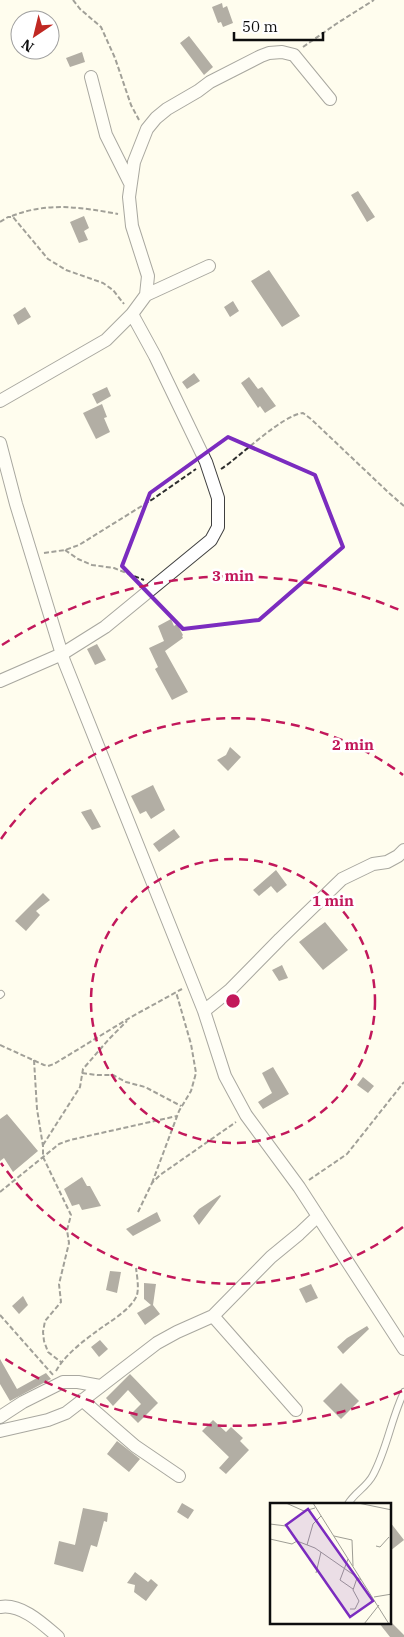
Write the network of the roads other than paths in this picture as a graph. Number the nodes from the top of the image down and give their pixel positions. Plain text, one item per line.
1 (91, 77) dead end
2 (330, 99) dead end
3 (130, 183) junction
4 (209, 266) dead end
5 (146, 296) junction
6 (132, 314) junction
7 (0, 401) edge
8 (0, 442) edge
9 (62, 654) junction
10 (0, 682) edge
11 (404, 850) edge
12 (204, 1011) junction
13 (318, 1216) junction
14 (213, 1316) junction
15 (404, 1349) edge
16 (100, 1386) junction
17 (404, 1392) edge
18 (82, 1400) junction
19 (296, 1410) dead end
20 (0, 1417) edge
21 (0, 1431) edge
22 (179, 1476) dead end
23 (349, 1503) edge
24 (0, 1607) edge
25 (58, 1637) edge

1 - 3 street
2 - 3 street
3 - 5 street
4 - 5 street
5 - 6 street
6 - 7 street
6 - 9 street
8 - 9 street
9 - 10 street
9 - 12 street
11 - 12 street
12 - 13 street
13 - 14 street
13 - 15 street
14 - 16 street
14 - 19 street
16 - 18 street
16 - 20 street
17 - 23 lane
18 - 21 street
18 - 22 street
24 - 25 street

